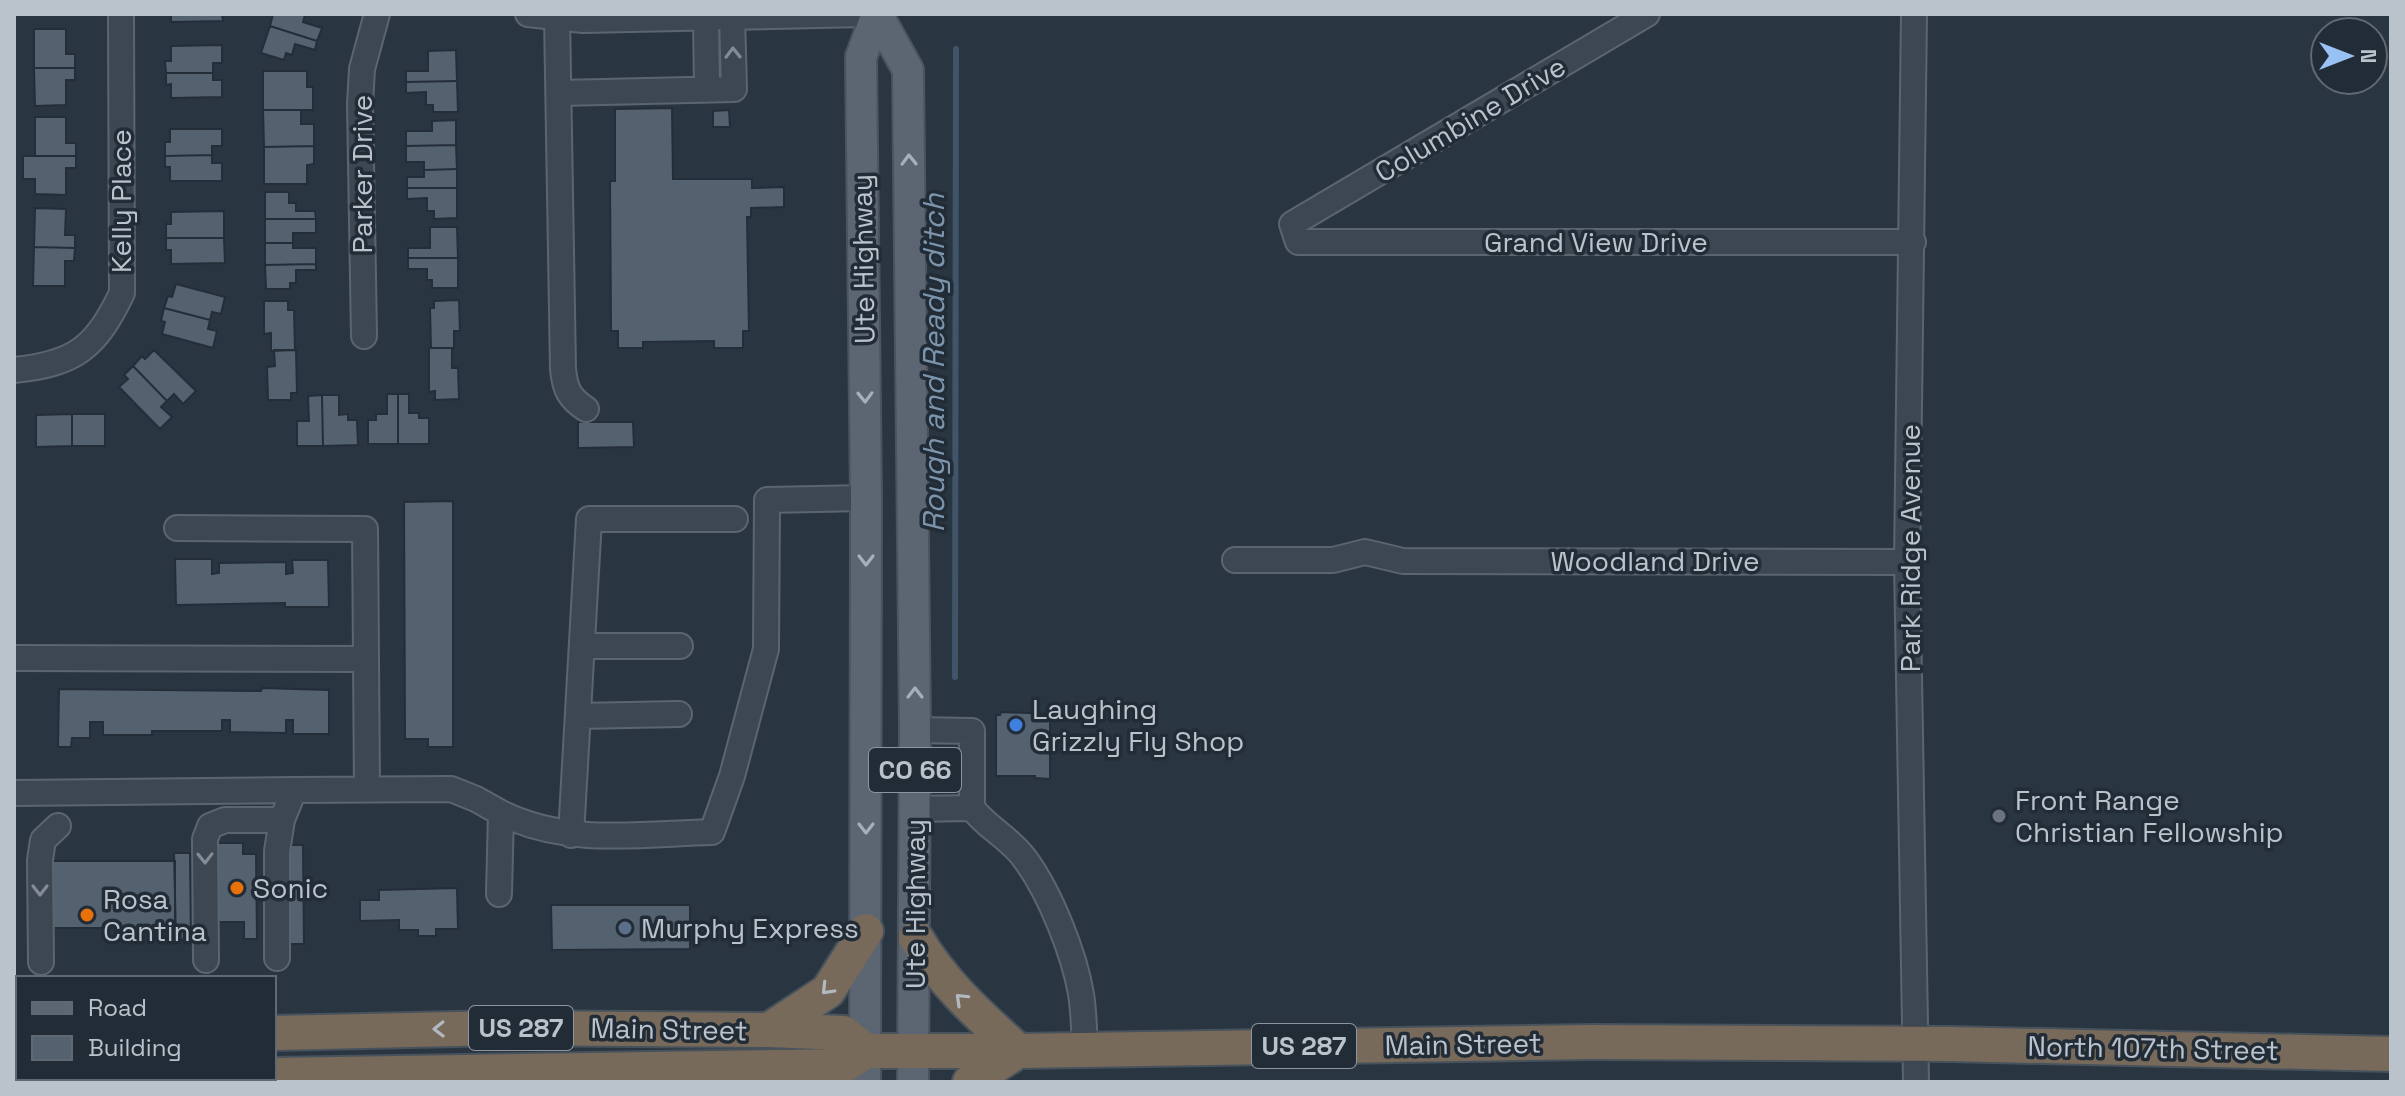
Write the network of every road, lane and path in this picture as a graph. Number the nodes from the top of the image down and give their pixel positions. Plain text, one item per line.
1 (121, 14) edge
2 (377, 14) edge
3 (528, 14) edge
4 (864, 14) edge
5 (877, 14) edge
6 (1647, 14) edge
7 (1914, 14) edge
8 (655, 16) edge
9 (557, 17) junction
10 (706, 17) junction
11 (732, 17) junction
12 (707, 88) junction
13 (559, 93) junction
14 (1292, 224) joint
15 (1913, 242) junction
16 (364, 336) dead end
17 (14, 370) edge
18 (586, 409) dead end
19 (866, 498) junction
20 (735, 519) dead end
21 (177, 528) dead end
22 (1235, 560) dead end
23 (1907, 562) junction
24 (582, 646) junction
25 (680, 646) dead end
26 (14, 658) edge
27 (366, 659) junction
28 (679, 714) dead end
29 (578, 716) junction
30 (915, 730) junction
31 (367, 789) junction
32 (294, 790) junction
33 (14, 793) edge
34 (972, 808) junction
35 (915, 809) junction
36 (501, 813) junction
37 (282, 820) junction
38 (58, 826) dead end
39 (571, 835) junction
40 (499, 894) dead end
41 (866, 931) junction
42 (916, 938) junction
43 (277, 958) dead end
44 (206, 960) dead end
45 (41, 962) dead end
46 (769, 1030) junction
47 (276, 1033) edge
48 (1916, 1043) junction
49 (1085, 1050) junction
50 (1018, 1051) junction
51 (2391, 1054) edge
52 (866, 1066) edge
53 (914, 1066) edge
54 (806, 1074) edge
55 (276, 1075) edge
56 (368, 1078) edge
57 (970, 1082) edge
58 (1916, 1082) edge

1 - 17 street, Kelly Place
2 - 16 street, Parker Drive
3 - 9 street
4 - 11 street
5 -> 19 main road, Ute Highway / CO 66
30 -> 5 main road, Ute Highway / CO 66
6 - 14 street, Columbine Drive
7 - 15 street, Park Ridge Avenue
8 - 9 street
8 - 10 street
9 - 13 street
10 - 11 street
10 - 12 street
12 -> 11 street
12 - 13 street
13 - 18 street
14 - 15 street, Grand View Drive
15 - 23 street, Park Ridge Avenue
19 - 39 street
19 -> 41 main road, Ute Highway / CO 66
20 - 24 street
21 - 27 street
22 - 23 street, Woodland Drive
23 - 48 street, Park Ridge Avenue
24 - 25 street
24 - 29 street
26 - 27 street
27 - 31 street
28 - 29 street
29 - 39 street
30 - 34 street
30 - 35 main road, Ute Highway / CO 66
31 - 32 street
31 - 36 street
32 - 33 street
32 - 37 street
34 - 35 street
34 - 49 street
35 - 42 main road, Ute Highway / CO 66
36 - 39 street
36 - 40 street
37 - 43 street
37 -> 44 street
38 -> 45 street
41 -> 46 highway
41 - 52 main road, Ute Highway / CO 66
50 -> 42 highway
42 - 53 main road, Ute Highway / CO 66
46 -> 47 highway, Main Street / US 287
46 - 52 highway, Main Street / US 287
48 - 49 highway, Main Street / US 287
48 - 51 highway, North 107th Street / US 287
48 - 58 street, Park Ridge Avenue
49 - 50 highway, Main Street / US 287
50 - 53 highway, Main Street / US 287
50 - 57 highway
52 - 53 highway, Main Street / US 287
52 - 54 highway, Main Street / US 287
54 - 56 highway, Main Street / US 287
55 - 56 highway, Main Street / US 287

